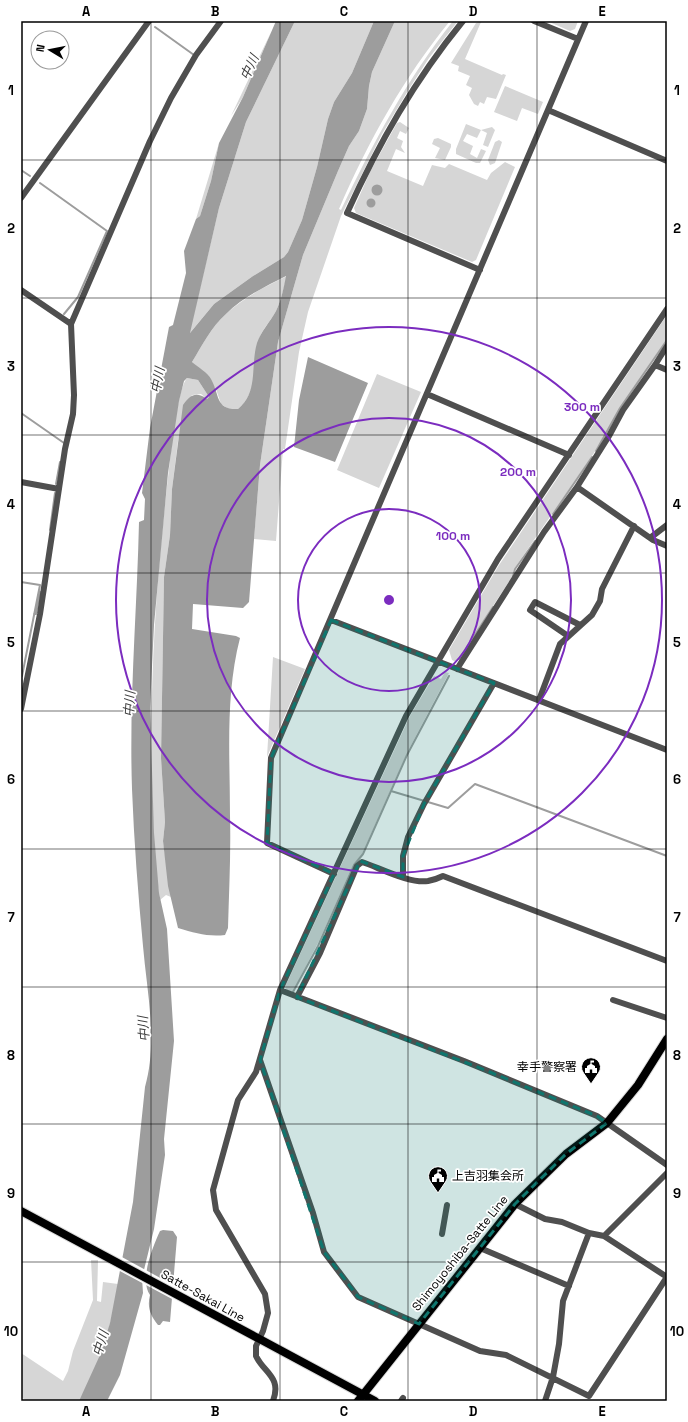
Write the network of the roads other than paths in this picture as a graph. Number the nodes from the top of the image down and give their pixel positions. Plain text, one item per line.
1 (149, 21) edge
2 (221, 21) edge
3 (463, 21) edge
4 (534, 21) edge
5 (586, 21) edge
6 (578, 39) junction
7 (548, 110) junction
8 (667, 161) edge
9 (21, 198) edge
10 (480, 270) junction
11 (21, 290) edge
12 (667, 309) edge
13 (71, 324) junction
14 (667, 346) edge
15 (655, 365) junction
16 (667, 370) edge
17 (427, 394) junction
18 (569, 455) junction
19 (21, 482) edge
20 (577, 487) junction
21 (59, 489) junction
22 (667, 525) edge
23 (634, 526) junction
24 (650, 538) junction
25 (667, 546) edge
26 (331, 620) junction
27 (580, 625) junction
28 (568, 636) junction
29 (437, 661) junction
30 (457, 669) junction
31 (494, 683) junction
32 (539, 700) junction
33 (21, 709) edge
34 (667, 750) edge
35 (334, 874) junction
36 (403, 877) junction
37 (667, 961) edge
38 (280, 990) junction
39 (297, 998) junction
40 (613, 1000) dead end
41 (667, 1018) edge
42 (667, 1039) edge
43 (260, 1060) junction
44 (606, 1123) junction
45 (667, 1165) edge
46 (667, 1173) edge
47 (515, 1204) junction
48 (447, 1205) dead end
49 (21, 1211) edge
50 (589, 1233) junction
51 (442, 1234) dead end
52 (604, 1236) junction
53 (480, 1248) junction
54 (667, 1277) edge
55 (569, 1286) junction
56 (418, 1324) junction
57 (259, 1339) junction
58 (553, 1377) junction
59 (361, 1398) edge
60 (273, 1401) edge
61 (375, 1401) edge
62 (544, 1401) edge

1 - 9 street
2 - 13 street
3 - 10 street
4 - 6 street
5 - 6 street
6 - 7 street
7 - 8 street
7 - 10 street
10 - 17 street
11 - 13 street
12 - 18 street
13 - 21 street
14 - 15 street
15 - 16 street
15 - 20 street
17 - 18 street
17 - 26 street
18 - 29 street
19 - 21 street
20 - 23 street
20 - 30 street
21 - 33 street
22 - 24 street
23 - 24 street
23 - 27 street
24 - 25 street
26 - 29 street
26 - 35 street
27 - 28 street
27 - 28 street
28 - 32 street
29 - 30 street
29 - 35 street
30 - 31 street
31 - 32 street
31 - 36 street
32 - 34 street
35 - 38 street
36 - 37 street
36 - 39 street
38 - 39 street
38 - 43 street
39 - 44 street
40 - 41 street
42 - 44 main road, Shimoyoshiba-Satte Line
43 - 56 street
43 - 57 street
44 - 45 street
44 - 47 main road, Shimoyoshiba-Satte Line
46 - 52 street
47 - 50 street
47 - 53 main road, Shimoyoshiba-Satte Line
48 - 51 street
49 - 57 main road, Satte-Sakai Line
50 - 52 street
50 - 55 street
52 - 54 street
53 - 55 street
53 - 56 main road, Shimoyoshiba-Satte Line
54 - 58 street
55 - 58 street
56 - 58 street
56 - 59 main road, Shimoyoshiba-Satte Line
57 - 59 main road, Satte-Sakai Line
57 - 60 street
58 - 62 street
59 - 61 main road, Satte-Sakai Line

